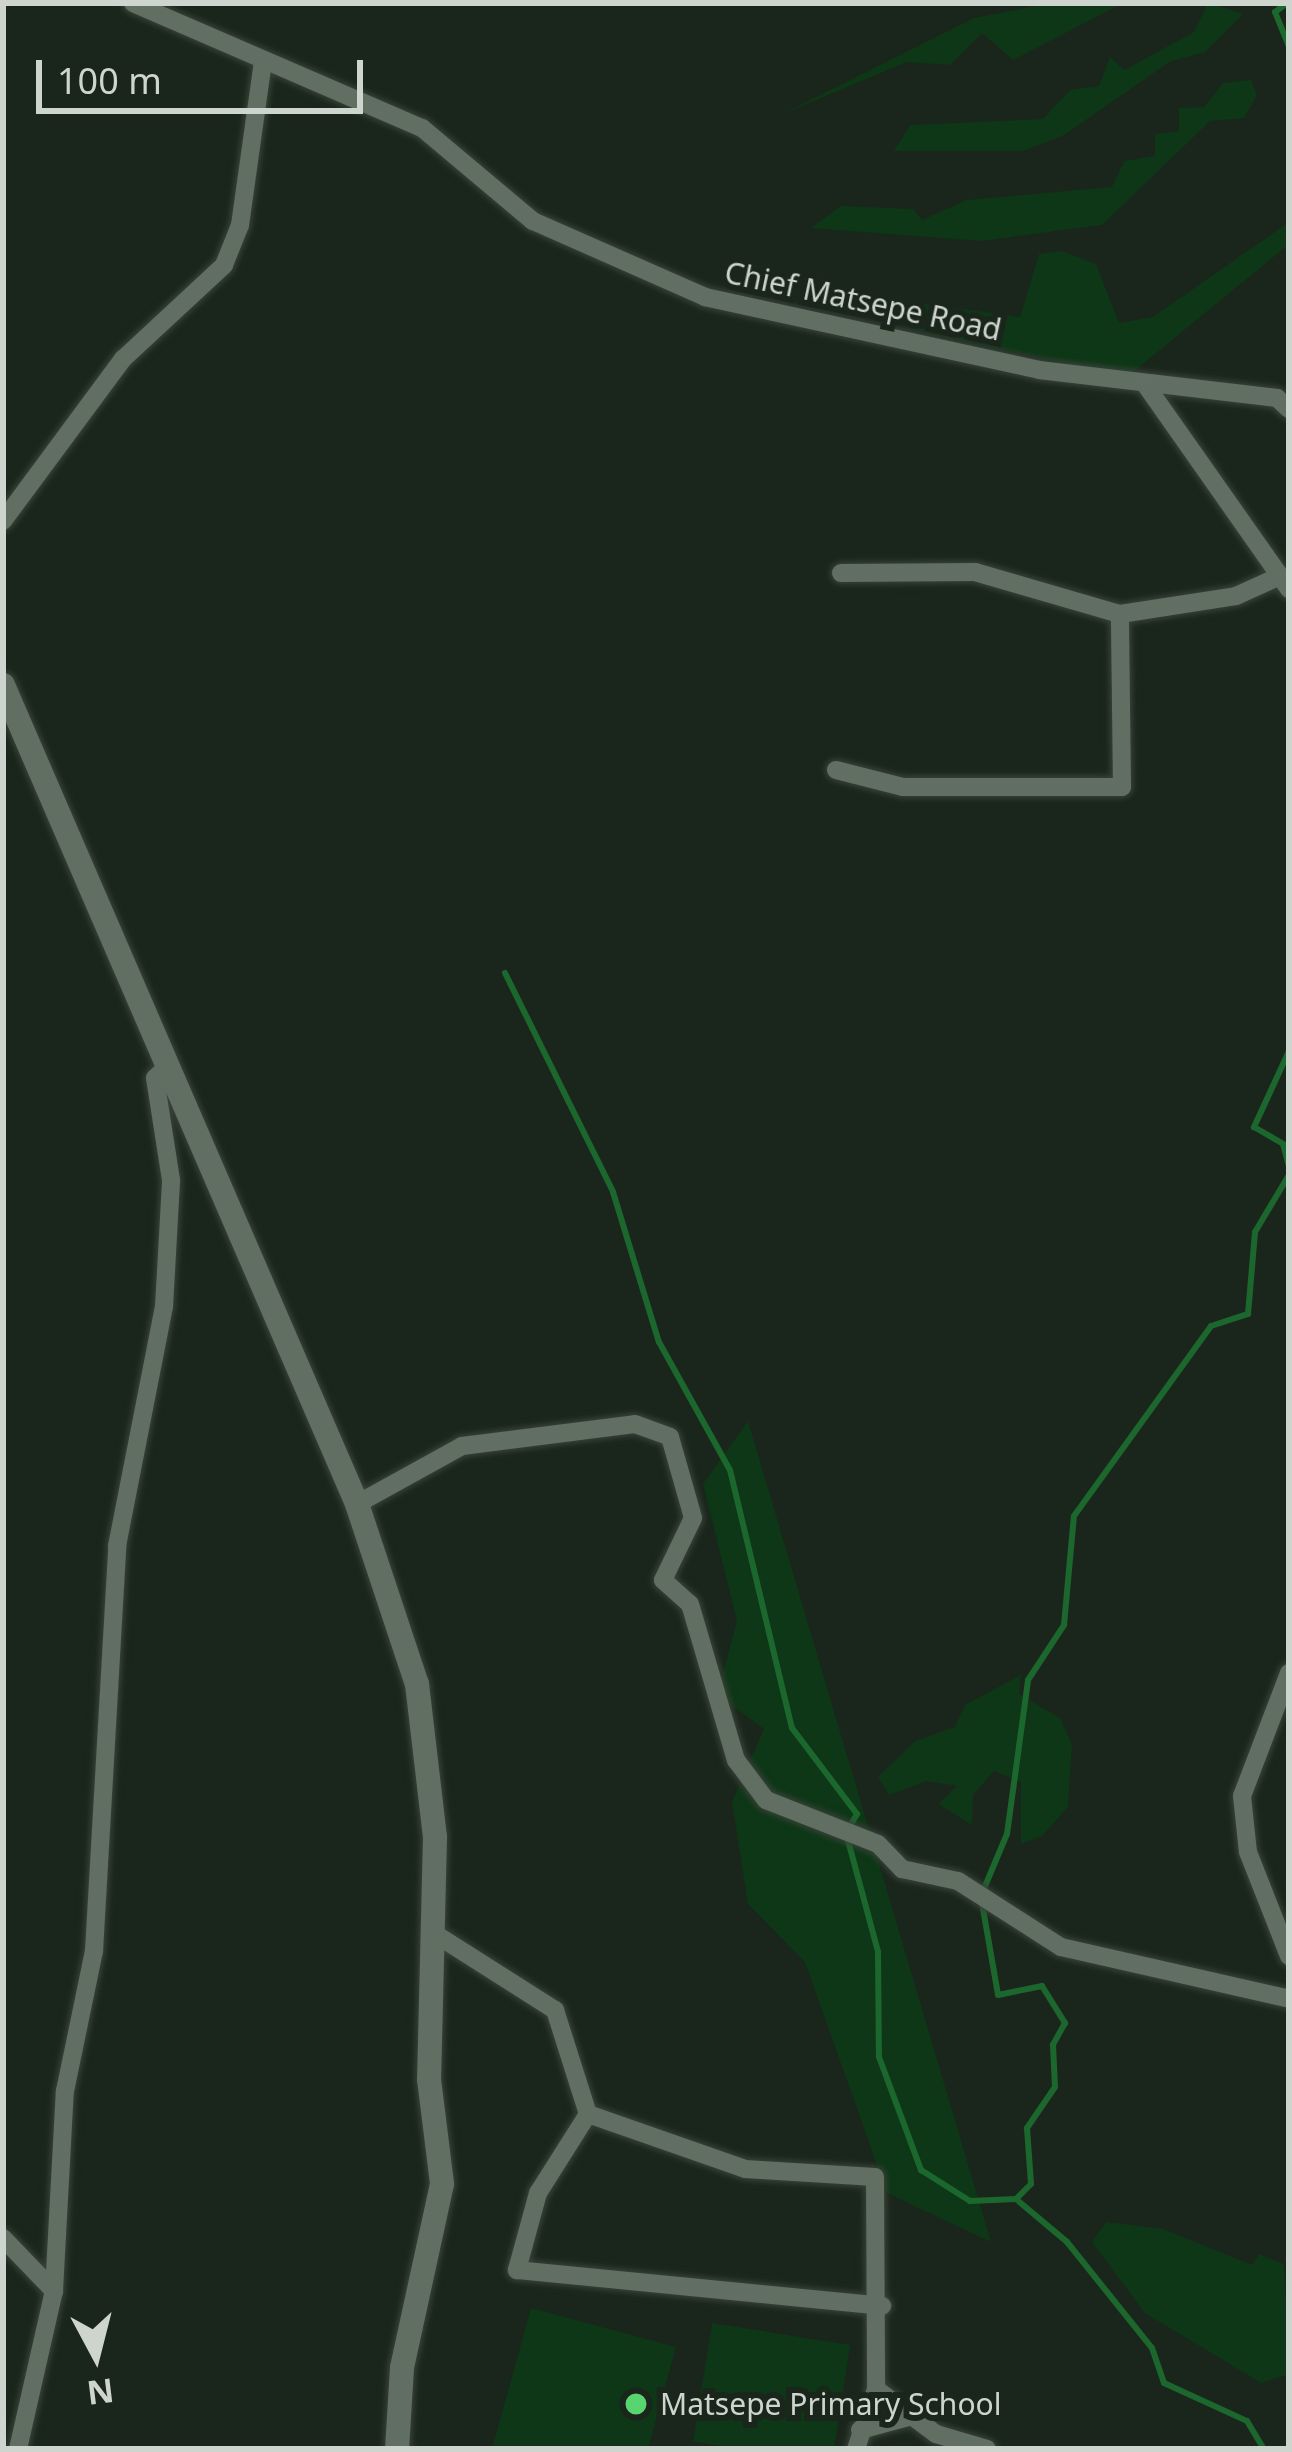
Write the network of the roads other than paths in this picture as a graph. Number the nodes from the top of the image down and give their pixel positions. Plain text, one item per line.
1 (133, 3) edge
2 (263, 62) junction
3 (1145, 384) junction
4 (1289, 410) edge
5 (3, 521) edge
6 (841, 572) dead end
7 (1284, 583) edge
8 (1120, 614) junction
9 (3, 685) edge
10 (836, 770) dead end
11 (165, 1069) junction
12 (357, 1504) junction
13 (1289, 1673) edge
14 (432, 1932) junction
15 (1289, 1956) edge
16 (1289, 1999) edge
17 (588, 2114) junction
18 (3, 2238) edge
19 (54, 2291) junction
20 (882, 2306) junction
21 (877, 2389) junction
22 (909, 2416) junction
23 (858, 2439) edge
24 (936, 2441) edge
25 (18, 2449) edge
26 (397, 2449) edge
27 (987, 2449) edge

1 - 2 street, Chief Matsepe Road
2 - 3 street, Chief Matsepe Road
2 - 5 street
3 - 4 street, Chief Matsepe Road
3 - 7 street
6 - 8 street
7 - 8 street
8 - 10 street
9 - 11 street
11 - 12 street
11 - 19 street
12 - 14 street
12 - 16 street
13 - 15 street
14 - 17 street
14 - 26 street
17 - 20 street
17 - 20 street
18 - 19 street
19 - 25 street
20 - 21 street
21 - 22 street
21 - 23 street
22 - 23 street
22 - 24 street
24 - 27 street

